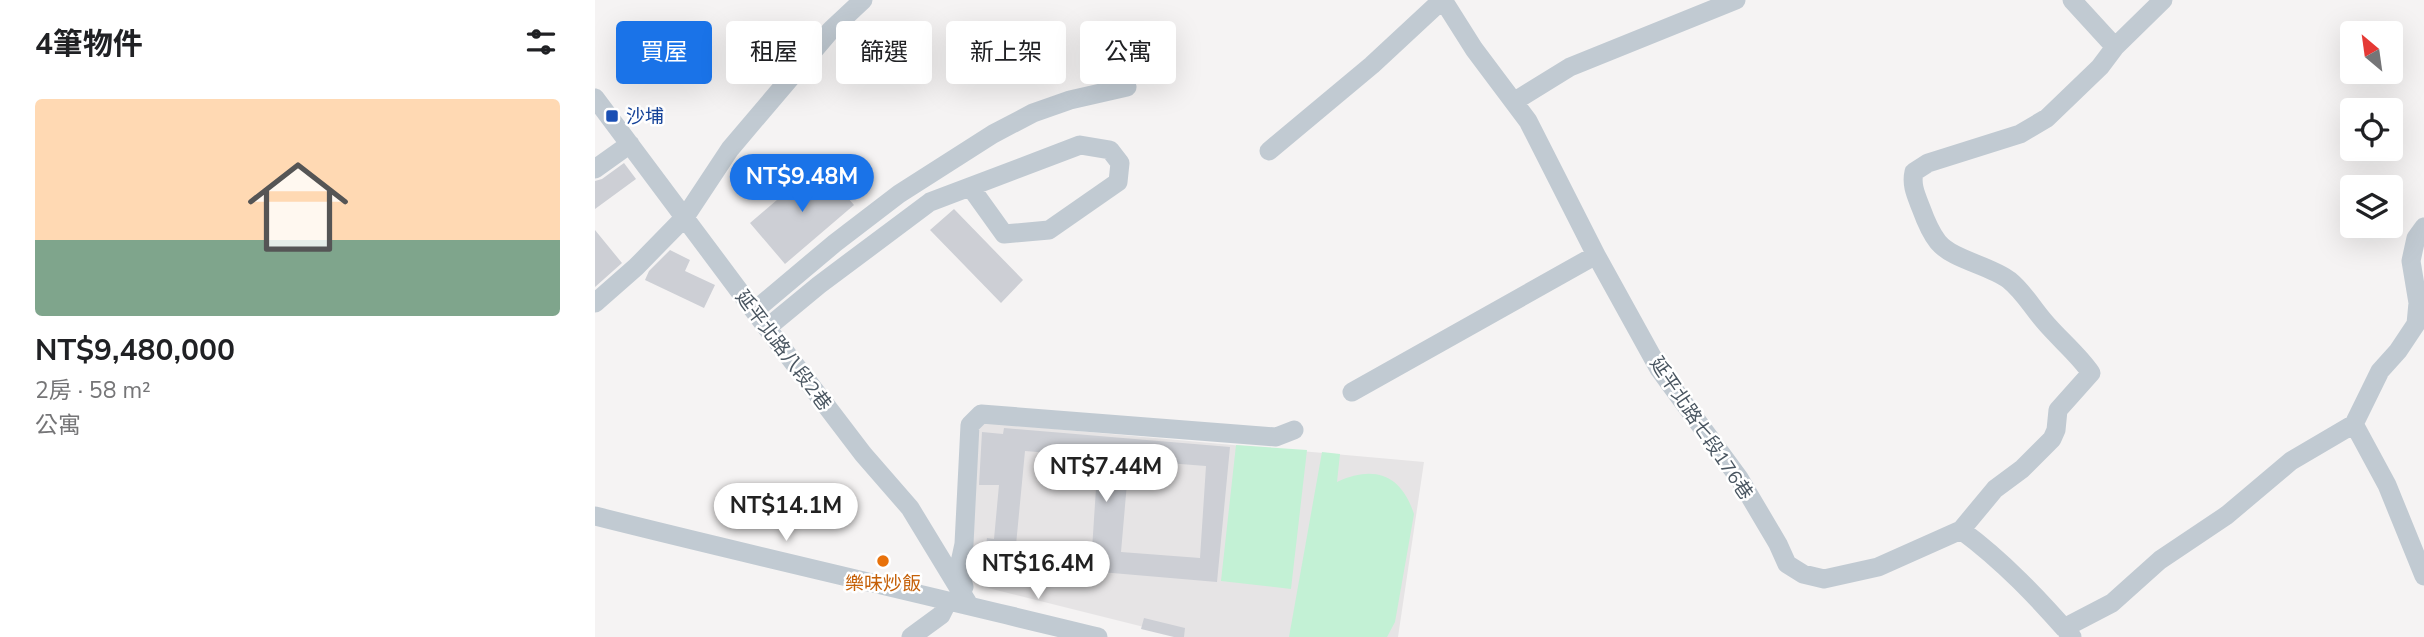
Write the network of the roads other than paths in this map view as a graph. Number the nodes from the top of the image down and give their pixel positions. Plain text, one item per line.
1 (863, 0) edge
2 (1442, 0) edge
3 (1736, 0) edge
4 (2072, 0) edge
5 (2163, 0) edge
6 (2116, 47) junction
7 (1127, 87) dead end
8 (595, 98) edge
9 (1515, 101) junction
10 (630, 144) junction
11 (1269, 151) dead end
12 (595, 169) edge
13 (971, 188) junction
14 (685, 217) junction
15 (2424, 227) edge
16 (1596, 255) junction
17 (595, 303) edge
18 (754, 311) junction
19 (767, 328) junction
20 (1352, 391) dead end
21 (2354, 424) junction
22 (1294, 430) dead end
23 (595, 516) edge
24 (1961, 530) junction
25 (2424, 576) edge
26 (949, 601) junction
27 (969, 605) junction
28 (2068, 632) edge
29 (911, 637) edge
30 (1098, 637) edge

1 - 14 street
2 - 9 street, 延平北路七段176巷
2 - 11 street
3 - 9 street
4 - 6 street
5 - 6 street
6 - 24 street
7 - 18 street
8 - 10 street, 延平北路八段2巷
9 - 16 street, 延平北路七段176巷
10 - 12 street
10 - 14 street, 延平北路八段2巷
13 - 13 street
13 - 19 street
14 - 17 street
14 - 18 street, 延平北路八段2巷
15 - 21 street
16 - 20 street
16 - 24 street, 延平北路七段176巷
18 - 19 street, 延平北路八段2巷
19 - 27 street, 延平北路八段2巷
21 - 25 street
21 - 28 street
22 - 27 street
23 - 26 street
24 - 28 street
26 - 27 street
26 - 29 street
27 - 30 street

